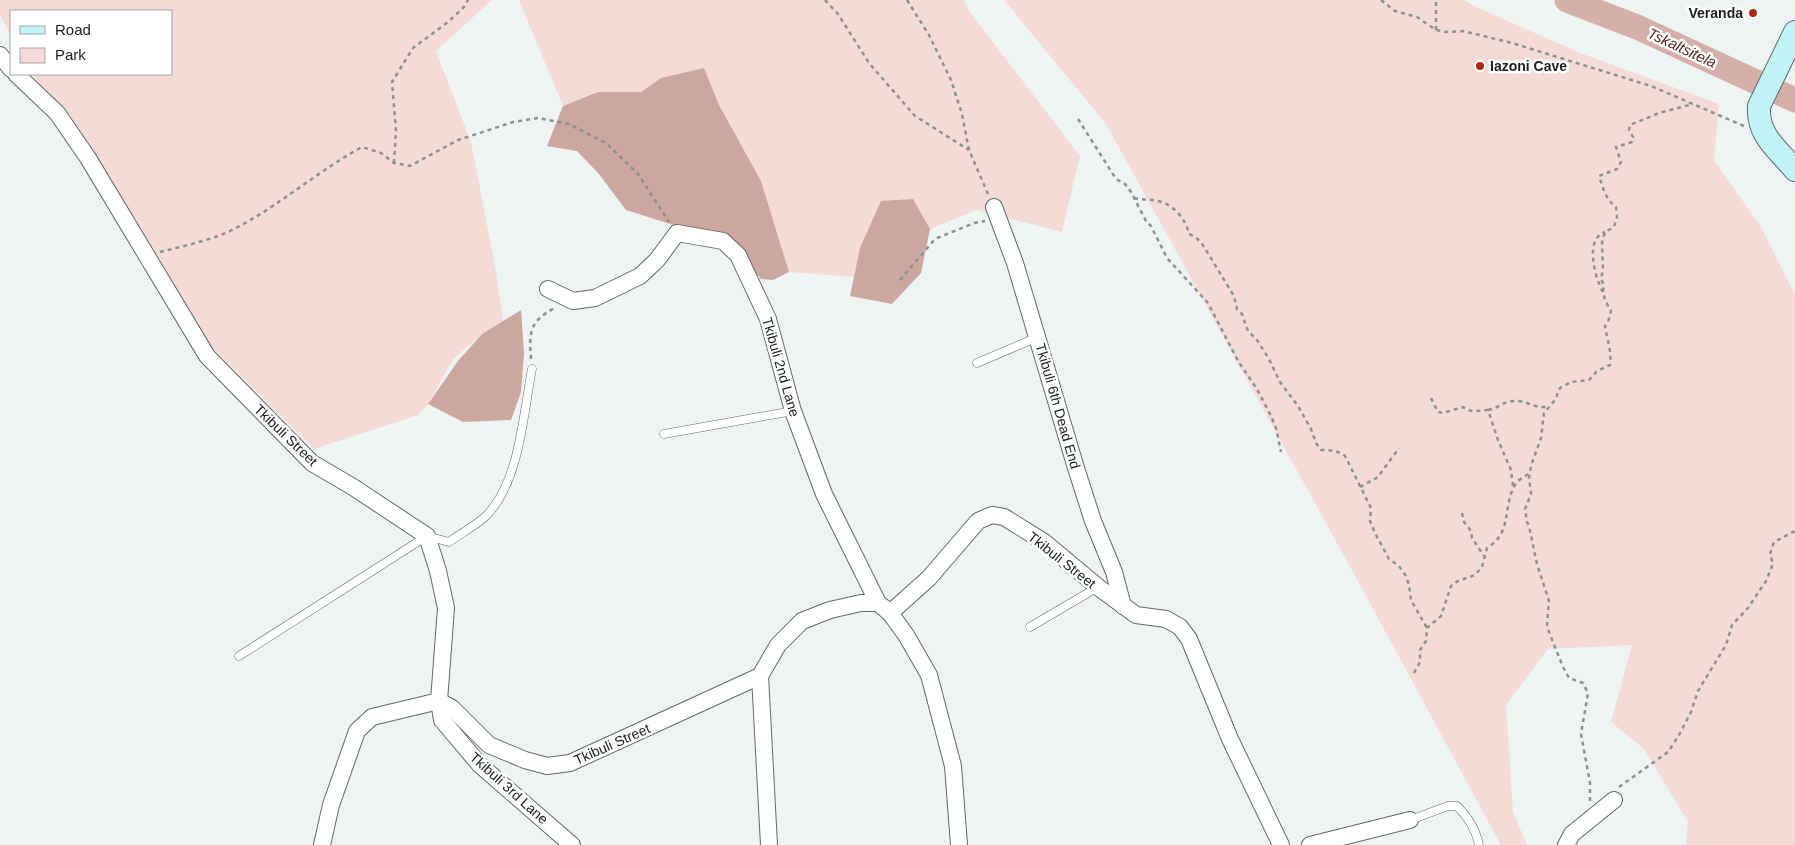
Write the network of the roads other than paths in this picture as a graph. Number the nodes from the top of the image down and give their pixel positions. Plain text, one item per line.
1 (1793, 36) edge
2 (0, 55) edge
3 (10, 68) edge
4 (17, 75) edge
5 (1795, 170) edge
6 (996, 213) road end
7 (548, 289) dead end
8 (1038, 337) junction
9 (977, 363) dead end
10 (532, 369) road end
11 (794, 411) junction
12 (664, 434) dead end
13 (427, 536) junction
14 (1098, 588) junction
15 (1124, 606) junction
16 (884, 608) junction
17 (1030, 627) dead end
18 (239, 656) dead end
19 (760, 676) junction
20 (439, 701) junction
21 (1614, 800) road end
22 (1410, 820) joint
23 (322, 845) edge
24 (572, 845) edge
25 (770, 845) edge
26 (958, 845) edge
27 (1281, 845) edge
28 (1310, 845) edge
29 (1479, 845) edge
30 (1566, 845) edge

1 - 5 main road
2 - 3 street
4 - 13 street, Tkibuli Street
6 - 8 street, Tkibuli 6th Dead End
7 - 11 street, Tkibuli 2nd Lane
8 - 9 lane
8 - 15 street, Tkibuli 6th Dead End
10 - 13 lane
11 - 12 lane
11 - 16 street, Tkibuli 2nd Lane
13 - 18 lane
13 - 20 street
14 - 15 street, Tkibuli Street
14 - 16 street, Tkibuli Street
14 - 17 lane
15 - 27 street, Tkibuli Street
16 - 19 street
16 - 26 street, Tkibuli 2nd Lane
19 - 20 street, Tkibuli Street
19 - 25 street
20 - 23 street
20 - 24 street, Tkibuli 3rd Lane
21 - 30 street
22 - 28 street
22 - 29 lane

